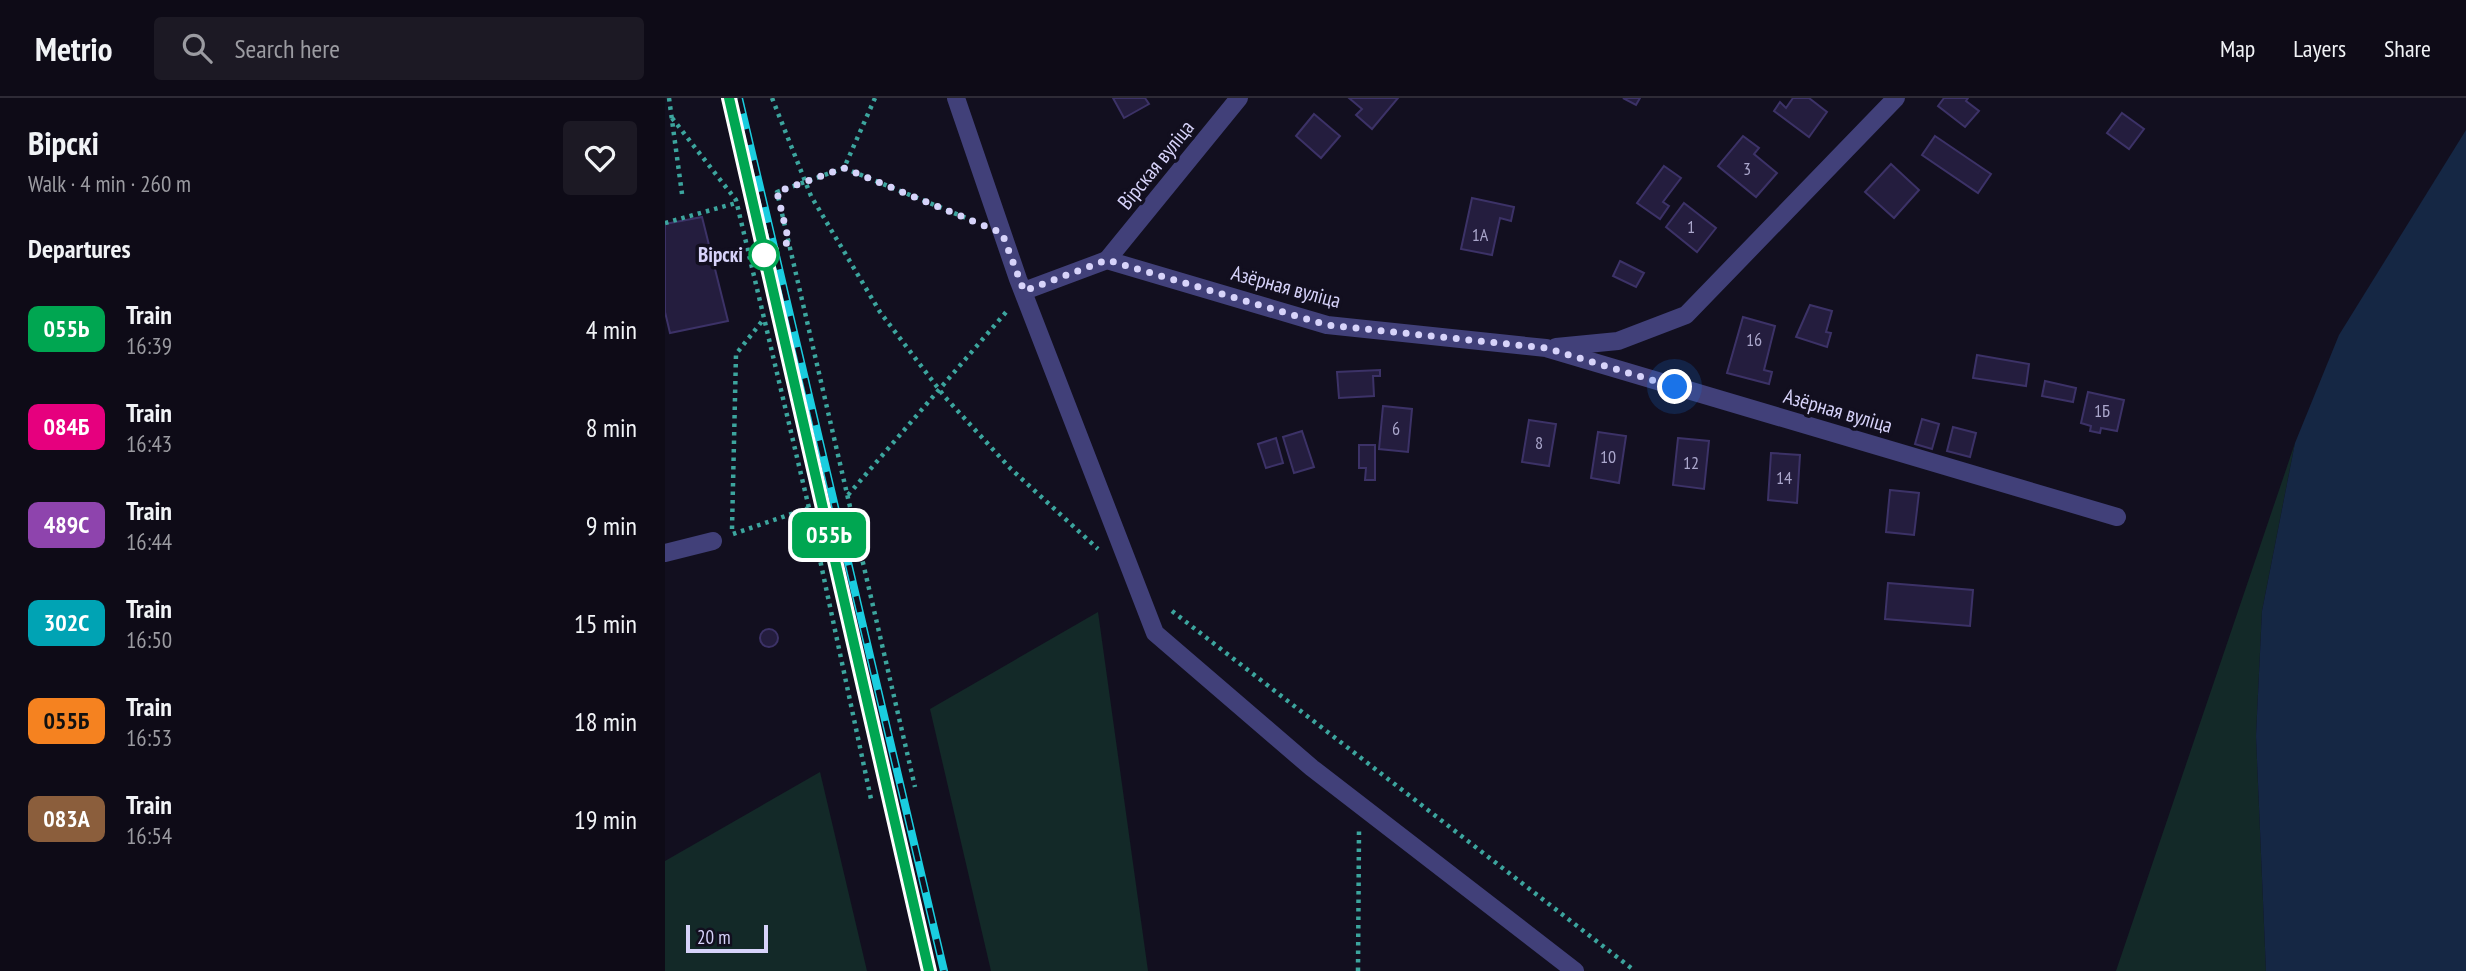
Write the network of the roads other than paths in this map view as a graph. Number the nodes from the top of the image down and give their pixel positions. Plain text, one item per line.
1 (956, 98) edge
2 (1239, 98) edge
3 (1896, 98) edge
4 (1107, 260) junction
5 (1024, 291) junction
6 (1546, 348) junction
7 (2117, 517) dead end
8 (713, 541) road end
9 (665, 554) edge
10 (1575, 971) edge

1 - 5 street
2 - 4 street, Вірская вуліца
3 - 6 street, Азёрная вуліца
4 - 5 street
4 - 6 street, Азёрная вуліца
5 - 10 street
6 - 7 street, Азёрная вуліца
8 - 9 street

